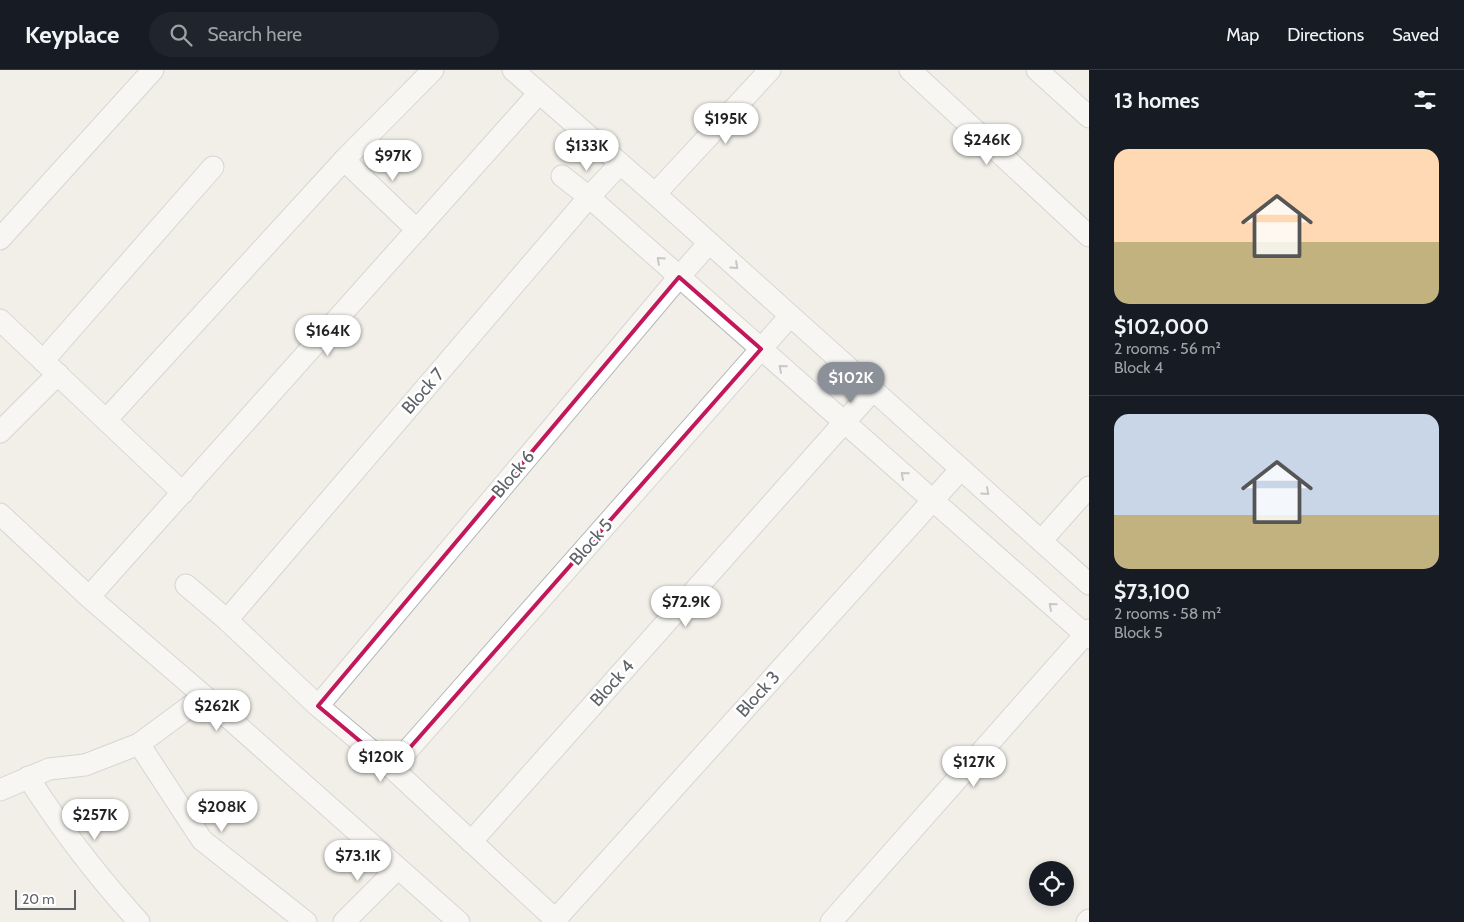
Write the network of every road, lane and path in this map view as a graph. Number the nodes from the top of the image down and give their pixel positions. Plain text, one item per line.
1 (153, 70) edge
2 (433, 70) edge
3 (513, 70) edge
4 (770, 70) edge
5 (910, 70) edge
6 (1036, 70) edge
7 (539, 93) junction
8 (1089, 117) edge
9 (344, 160) junction
10 (620, 164) junction
11 (213, 167) dead end
12 (562, 176) dead end
13 (655, 194) junction
14 (589, 198) junction
15 (417, 230) junction
16 (1089, 236) edge
17 (0, 239) edge
18 (709, 243) junction
19 (679, 277) junction
20 (790, 316) junction
21 (2, 326) edge
22 (761, 349) junction
23 (51, 368) junction
24 (873, 390) junction
25 (106, 420) junction
26 (844, 422) junction
27 (0, 432) edge
28 (961, 469) junction
29 (1089, 487) edge
30 (183, 492) junction
31 (932, 500) junction
32 (0, 514) edge
33 (1041, 541) junction
34 (1089, 584) edge
35 (186, 585) dead end
36 (89, 597) junction
37 (227, 620) junction
38 (1088, 634) edge
39 (204, 696) junction
40 (318, 706) junction
41 (138, 744) junction
42 (392, 768) junction
43 (28, 777) junction
44 (0, 790) edge
45 (471, 842) junction
46 (398, 868) junction
47 (556, 921) edge
48 (139, 922) edge
49 (306, 922) edge
50 (344, 922) edge
51 (459, 922) edge
52 (831, 922) edge

1 - 17 street
2 - 9 street
3 - 7 street
4 - 13 street
5 - 16 street
6 - 8 street
7 - 10 street
7 - 15 street
9 - 15 street
9 - 25 street
10 - 13 street
10 - 14 street, Block 7
11 - 23 street
12 - 14 street
13 - 18 street
19 -> 14 street
14 - 37 street, Block 7
15 - 30 street
18 - 19 street, Block 6
18 -> 20 street
19 - 22 street
19 - 40 street, Block 6
20 - 22 street, Block 5
20 - 24 street
21 - 23 street
26 -> 22 street
22 - 42 street, Block 5
23 - 25 street
23 - 27 street
24 - 26 street, Block 4
24 - 28 street
25 - 30 street
31 -> 26 street
26 - 45 street, Block 4
28 - 31 street, Block 3
28 -> 33 street
29 - 33 street
30 - 36 street
38 -> 31 street
31 - 47 street, Block 3
32 - 36 street
33 - 34 street
35 - 37 street
36 - 39 street
37 - 40 street
38 - 52 street
39 - 41 street
39 - 46 street
40 - 42 street
41 - 43 street
41 - 49 street
42 - 45 street
43 - 44 street
43 - 48 street
45 - 47 street
46 - 50 street
46 - 51 street

